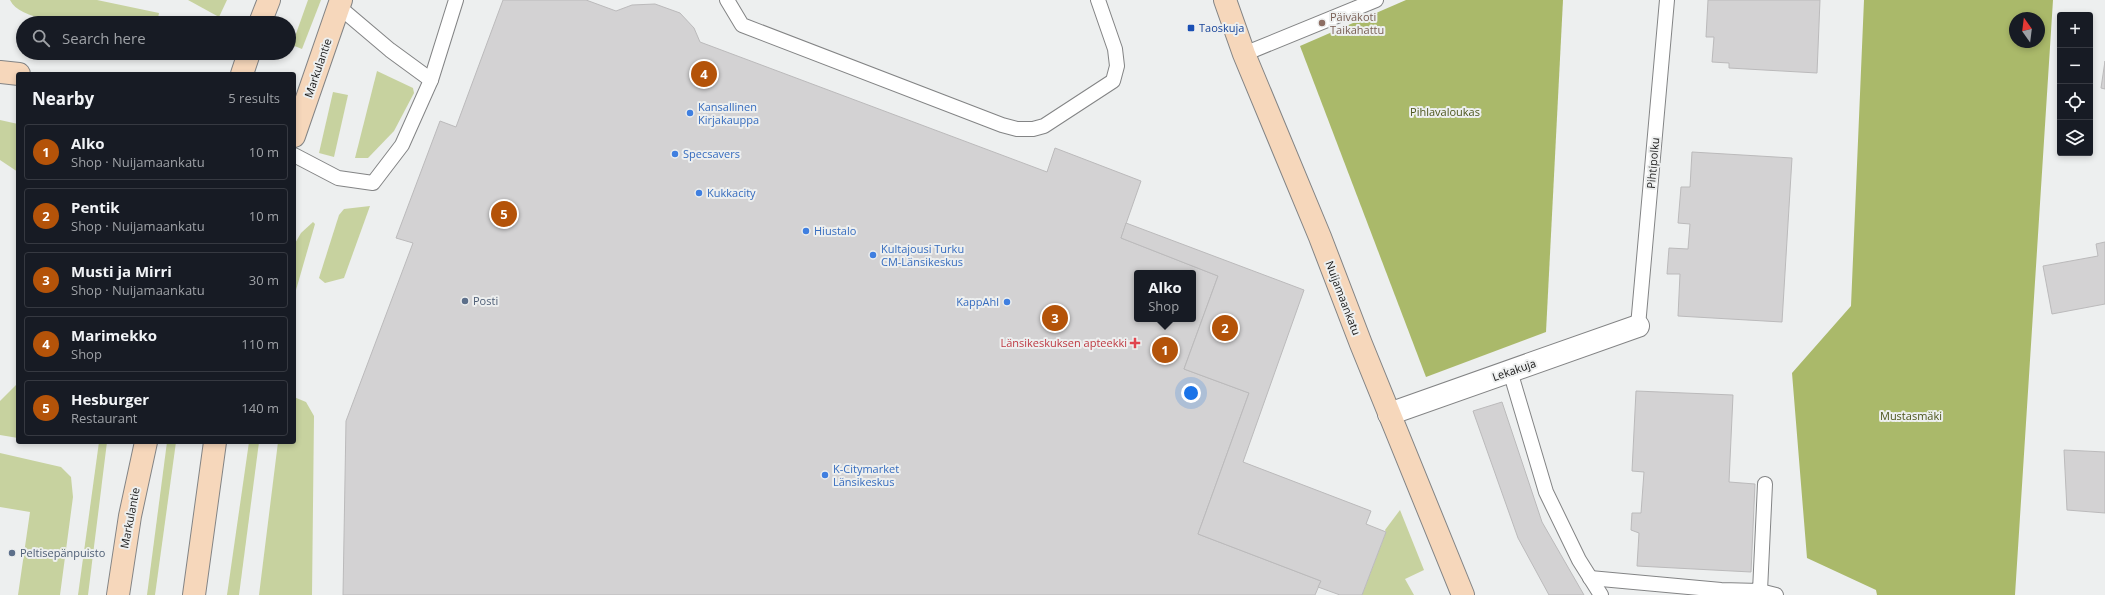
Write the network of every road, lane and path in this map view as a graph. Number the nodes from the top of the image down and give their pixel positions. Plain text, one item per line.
1 (269, 0) edge
2 (456, 0) edge
3 (728, 0) edge
4 (1098, 0) edge
5 (1225, 0) edge
6 (1376, 0) edge
7 (1667, 0) edge
8 (340, 3) edge
9 (263, 16) edge
10 (1244, 54) junction
11 (247, 60) edge
12 (0, 72) edge
13 (243, 72) edge
14 (16, 74) edge
15 (431, 80) junction
16 (296, 130) edge
17 (296, 156) edge
18 (1638, 326) joint
19 (1510, 371) junction
20 (1389, 414) junction
21 (146, 444) edge
22 (215, 444) edge
23 (1765, 484) dead end
24 (1590, 578) junction
25 (1760, 591) junction
26 (118, 595) edge
27 (194, 595) edge
28 (1463, 595) edge
29 (1601, 595) edge
30 (1776, 595) edge

1 - 9 main road
2 - 15 lane
3 - 4 lane
5 - 10 main road, Nuijamaankatu
6 - 10 lane
7 - 18 lane, Pihtipolku
8 - 15 lane
8 - 16 main road, Markulantie
10 - 20 main road, Nuijamaankatu
11 - 13 main road
12 - 14 main road
15 - 17 lane
18 - 19 street, Lekakuja
19 - 20 street, Lekakuja
19 - 24 lane
20 - 28 main road, Nuijamaankatu
21 - 26 main road, Markulantie
22 - 27 main road
23 - 25 lane
24 - 25 lane
24 - 29 lane
25 - 30 lane

